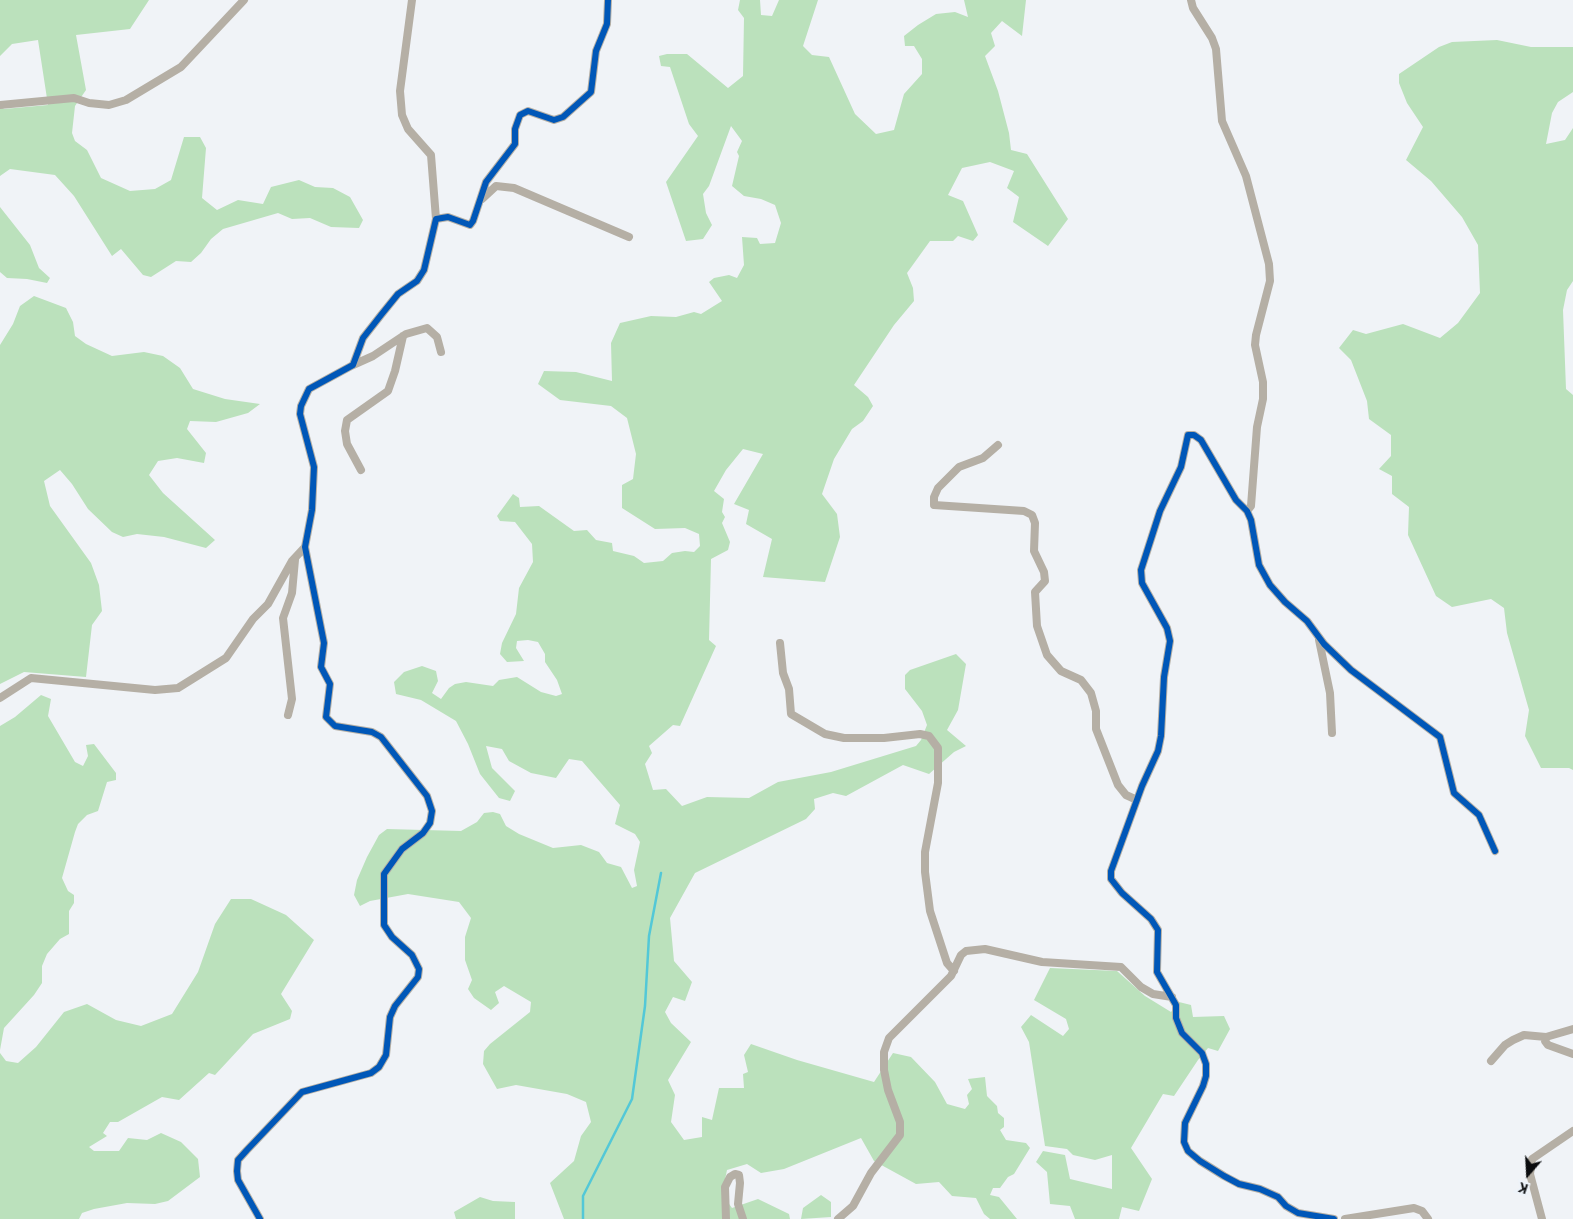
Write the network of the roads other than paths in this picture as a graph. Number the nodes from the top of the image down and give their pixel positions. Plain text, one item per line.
1 (244, 0) edge
2 (412, 0) edge
3 (608, 0) edge
4 (1191, 0) edge
5 (0, 104) edge
6 (479, 202) junction
7 (436, 219) junction
8 (629, 238) dead end
9 (403, 336) junction
10 (441, 352) dead end
11 (353, 365) junction
12 (998, 445) dead end
13 (361, 470) dead end
14 (1247, 511) junction
15 (305, 548) junction
16 (295, 558) junction
17 (1318, 633) junction
18 (780, 642) dead end
19 (0, 698) edge
20 (288, 715) dead end
21 (1332, 734) dead end
22 (1137, 800) junction
23 (1495, 852) dead end
24 (954, 970) junction
25 (1172, 997) junction
26 (1573, 1029) edge
27 (1546, 1037) junction
28 (1573, 1054) edge
29 (1491, 1061) dead end
30 (1573, 1131) edge
31 (845, 1217) edge
32 (260, 1219) edge
33 (726, 1219) edge
34 (743, 1219) edge
35 (838, 1219) edge
36 (1334, 1219) edge
37 (1345, 1219) edge
38 (1428, 1219) edge
39 (1542, 1219) edge

1 - 5 street
2 - 7 street
3 - 6 street
4 - 14 street
6 - 7 street
6 - 8 street
7 - 11 street
9 - 10 street
9 - 11 street
9 - 13 street
11 - 15 street
12 - 22 street
14 - 17 street
14 - 22 street
15 - 16 street
15 - 32 street
16 - 19 street
16 - 20 street
17 - 21 street
17 - 23 street
18 - 24 street
22 - 25 street
24 - 25 street
24 - 31 street
25 - 36 street
26 - 27 street
27 - 28 street
27 - 29 street
30 - 39 street
31 - 35 street
33 - 34 street
37 - 38 street

